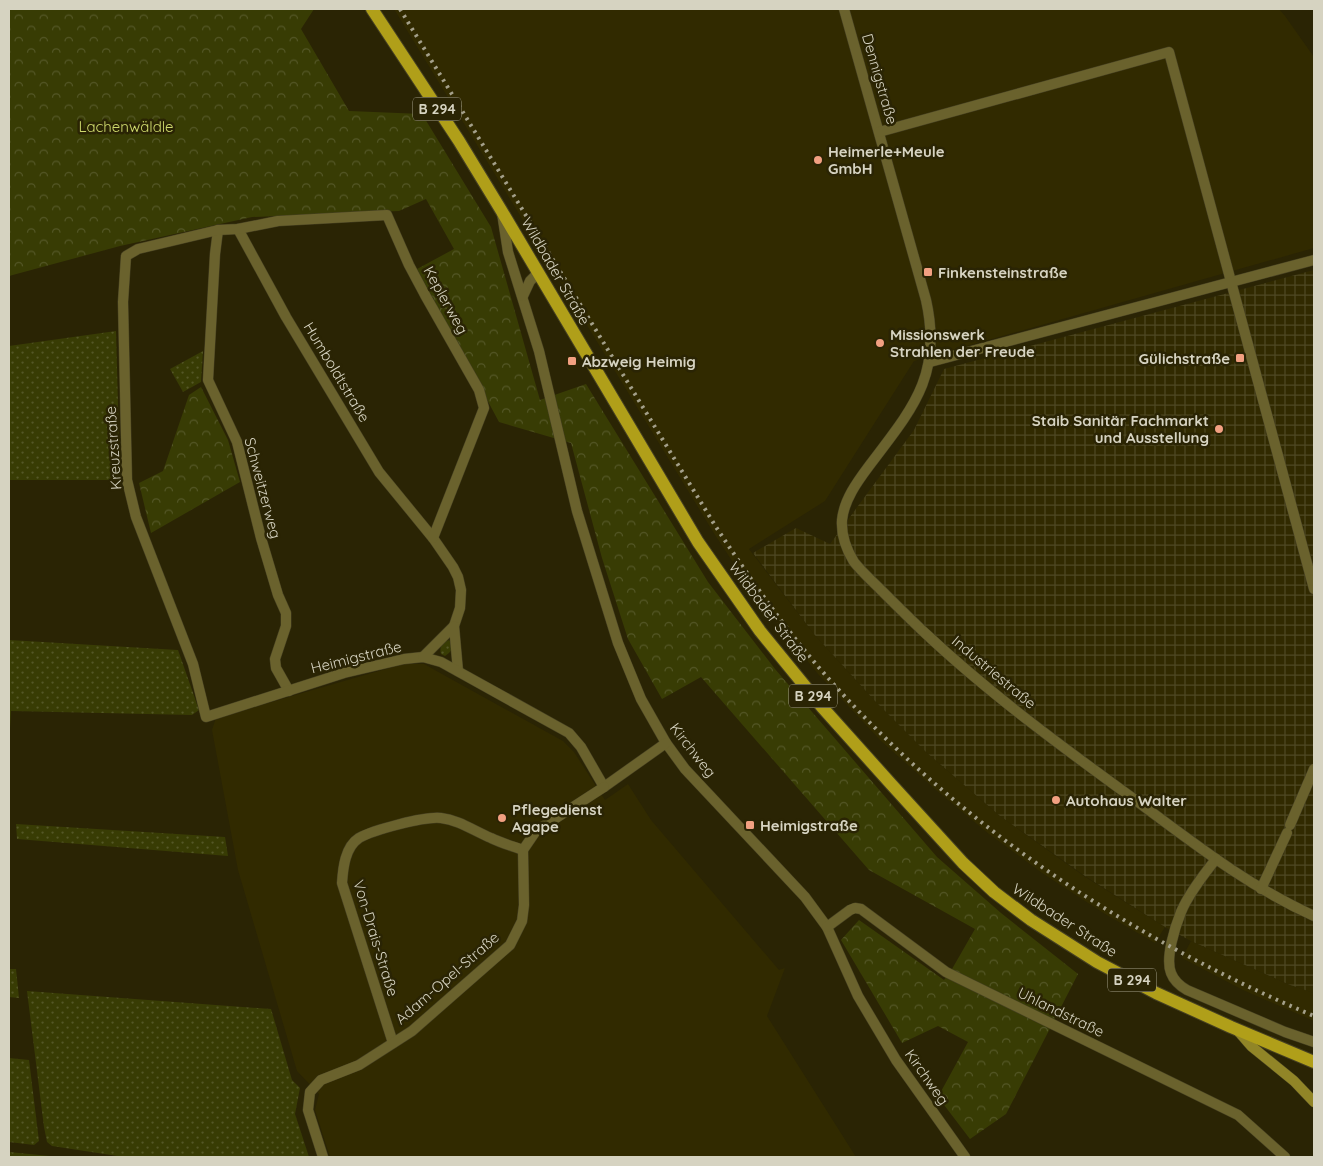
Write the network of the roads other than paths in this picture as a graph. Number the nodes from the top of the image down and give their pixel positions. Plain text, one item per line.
1 (372, 9) edge
2 (844, 9) edge
3 (879, 132) junction
4 (501, 210) junction
5 (238, 229) junction
6 (218, 230) junction
7 (1314, 260) edge
8 (538, 273) junction
9 (1230, 282) junction
10 (523, 296) junction
11 (930, 362) junction
12 (433, 538) junction
13 (1314, 589) edge
14 (454, 626) junction
15 (422, 657) junction
16 (458, 671) junction
17 (289, 691) junction
18 (206, 717) joint
19 (666, 744) junction
20 (1314, 769) edge
21 (604, 787) junction
22 (523, 850) junction
23 (1216, 859) junction
24 (1261, 889) junction
25 (1314, 916) edge
26 (827, 927) junction
27 (1238, 1030) junction
28 (1314, 1042) edge
29 (393, 1043) junction
30 (1314, 1062) edge
31 (1314, 1102) edge
32 (323, 1157) edge
33 (965, 1157) edge
34 (1285, 1157) edge

1 - 4 main road, Wildbader Straße / B 294
2 - 3 street, Dennigstraße
3 - 9 street
3 - 11 street, Dennigstraße
4 - 8 main road, Wildbader Straße / B 294
4 - 10 street, Kirchweg
5 - 6 street
5 - 12 street, Humboldtstraße
5 - 12 street, Keplerweg
6 - 17 street, Schweitzerweg
6 - 18 street, Kreuzstraße
7 - 9 street
8 - 10 street
8 - 27 main road, Wildbader Straße / B 294
9 - 11 street
9 - 13 street
10 - 19 street, Kirchweg
11 - 23 street, Industriestraße
12 - 14 street, Humboldtstraße
14 - 15 street
14 - 16 street, Humboldtstraße
15 - 16 street, Heimigstraße
15 - 17 street, Heimigstraße
16 - 21 street, Heimigstraße
17 - 18 street, Heimigstraße
19 - 21 street
19 - 26 street, Kirchweg
20 - 24 street
21 - 22 street
22 - 29 street, Adam-Opel-Straße
22 - 29 street, Von-Drais-Straße
23 - 24 street, Industriestraße
23 - 28 street
24 - 25 street, Industriestraße
26 - 33 street, Kirchweg
26 - 34 street, Uhlandstraße
27 - 30 main road, Wildbader Straße / B 294
27 - 31 main road
29 - 32 street, Adam-Opel-Straße

